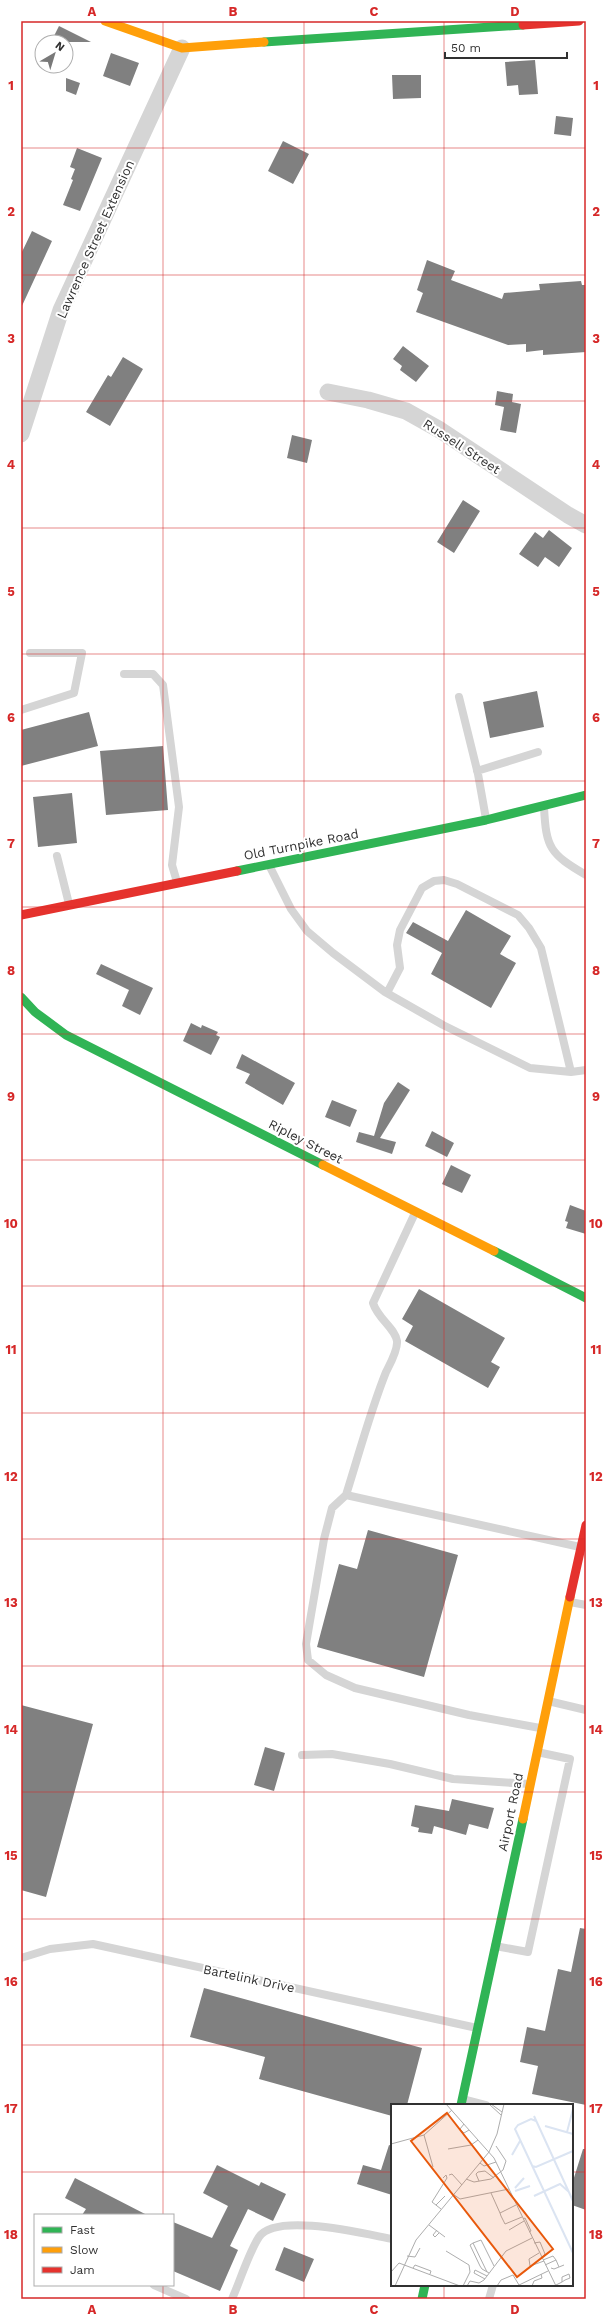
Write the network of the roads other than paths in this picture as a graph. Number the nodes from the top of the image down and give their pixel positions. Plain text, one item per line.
1 (105, 21) edge
2 (579, 21) edge
3 (182, 48) junction
4 (328, 392) dead end
5 (21, 434) edge
6 (586, 525) edge
7 (30, 653) dead end
8 (124, 674) dead end
9 (459, 697) dead end
10 (21, 710) edge
11 (538, 752) dead end
12 (477, 771) junction
13 (586, 795) edge
14 (544, 806) junction
15 (486, 820) junction
16 (58, 856) dead end
17 (268, 864) junction
18 (586, 875) edge
19 (177, 882) junction
20 (70, 904) junction
21 (21, 915) edge
22 (386, 993) junction
23 (21, 997) edge
24 (586, 1070) edge
25 (571, 1072) junction
26 (415, 1211) junction
27 (586, 1298) edge
28 (346, 1495) junction
29 (586, 1525) edge
30 (581, 1548) junction
31 (569, 1601) junction
32 (586, 1605) edge
33 (547, 1701) junction
34 (586, 1710) edge
35 (541, 1729) junction
36 (536, 1752) junction
37 (302, 1755) dead end
38 (529, 1784) junction
39 (494, 1946) junction
40 (21, 1958) edge
41 (477, 2028) junction
42 (462, 2102) edge
43 (478, 2104) edge
44 (391, 2239) edge
45 (156, 2286) edge
46 (425, 2286) edge
47 (493, 2286) edge
48 (186, 2299) edge
49 (232, 2299) edge
50 (422, 2299) edge
51 (489, 2299) edge

1 - 3 street
2 - 3 street
3 - 5 street, Lawrence Street Extension
4 - 6 street, Russell Street
7 - 10 lane
8 - 19 lane
9 - 12 lane
11 - 12 lane
12 - 15 lane
13 - 14 street, Old Turnpike Road
14 - 15 street, Old Turnpike Road
14 - 18 lane
15 - 17 street, Old Turnpike Road
16 - 20 lane
17 - 19 street, Old Turnpike Road
17 - 22 lane
19 - 20 street, Old Turnpike Road
20 - 21 street, Old Turnpike Road
22 - 25 lane
22 - 25 lane
23 - 26 street, Ripley Street
24 - 25 lane
26 - 27 street, Ripley Street
26 - 28 lane
28 - 30 lane
28 - 35 lane
29 - 30 street, Airport Road
30 - 31 street, Airport Road
31 - 32 lane
31 - 33 street, Airport Road
33 - 34 lane
33 - 35 street, Airport Road
35 - 36 street, Airport Road
36 - 38 street, Airport Road
36 - 39 lane
37 - 38 lane
38 - 39 street, Airport Road
39 - 41 street, Airport Road
40 - 41 lane, Bartelink Drive
41 - 42 street, Airport Road
42 - 43 lane
44 - 49 lane
45 - 48 lane
46 - 50 street
47 - 51 lane

